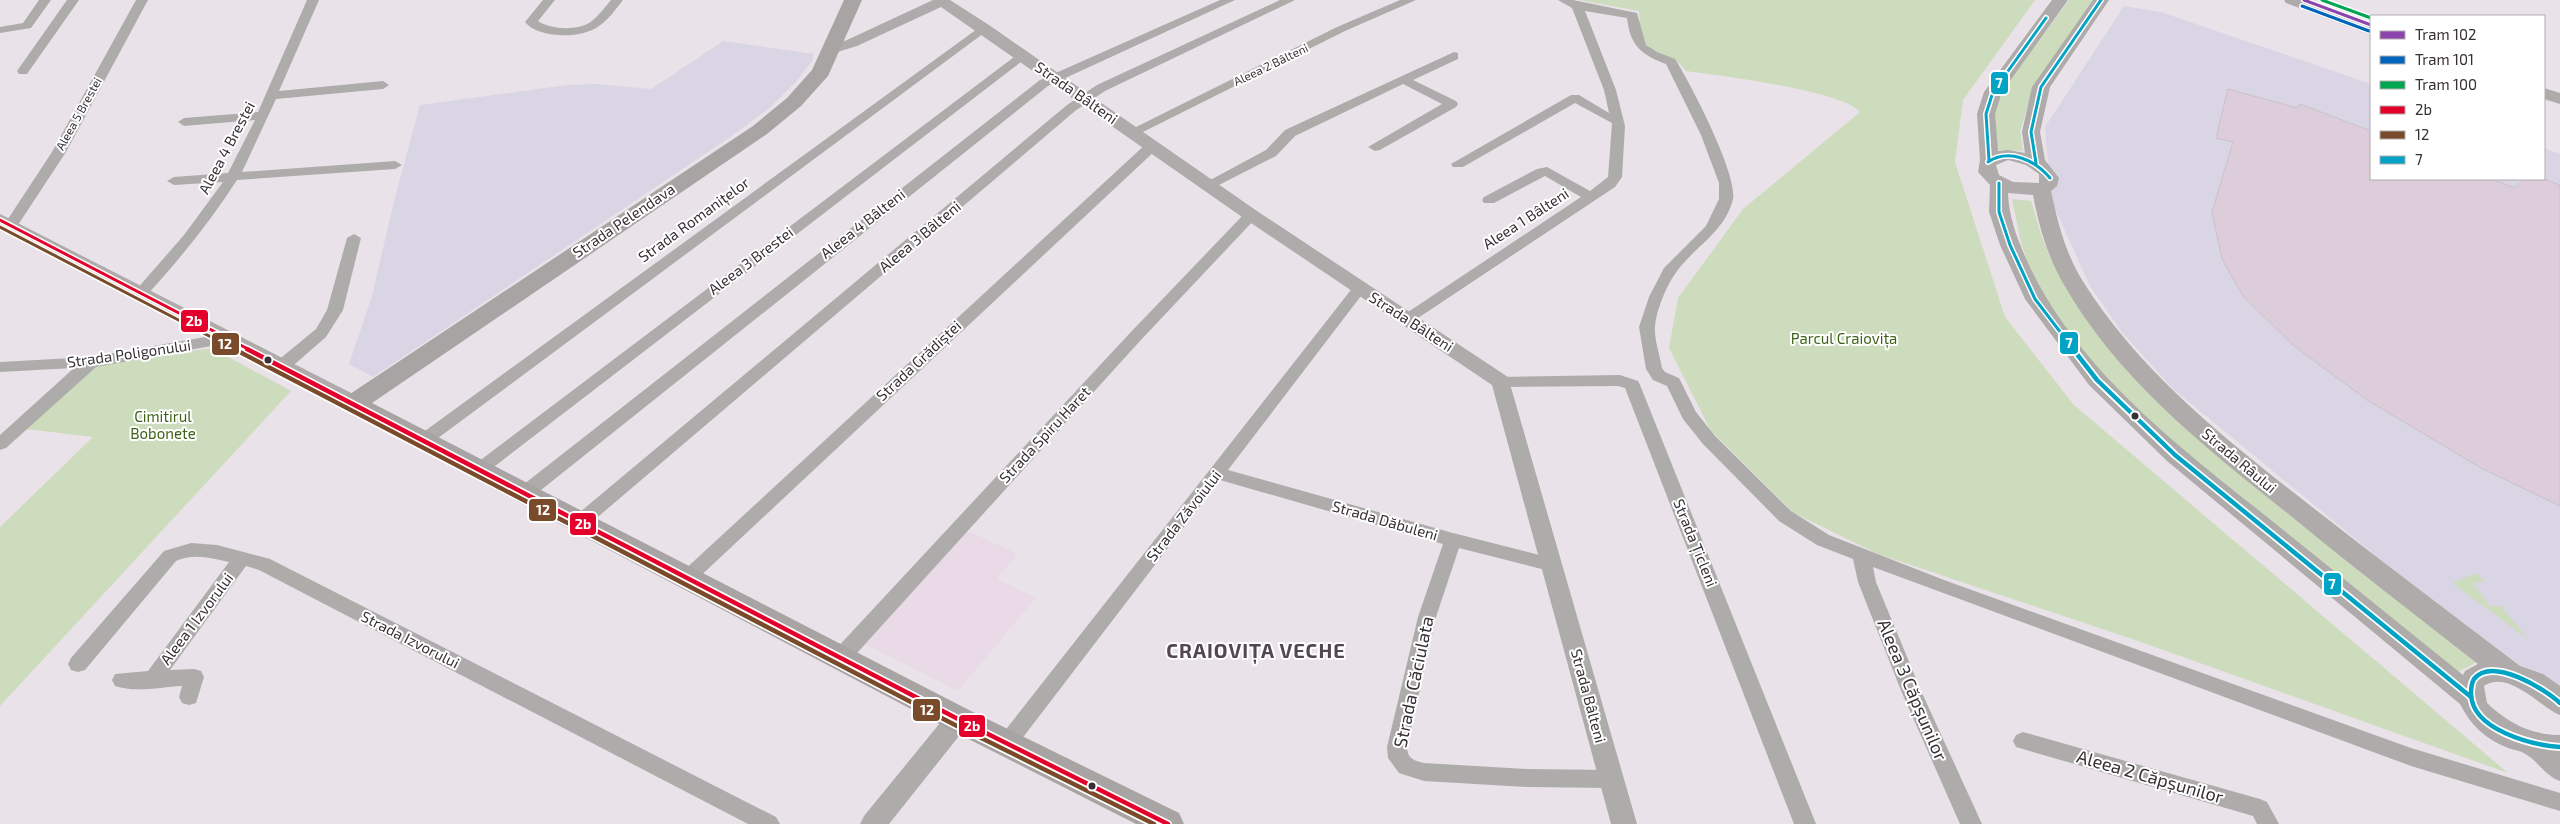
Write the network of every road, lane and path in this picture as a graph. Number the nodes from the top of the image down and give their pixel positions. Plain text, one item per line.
1 (45, 0) edge
2 (73, 0) edge
3 (142, 0) edge
4 (313, 0) edge
5 (549, 0) edge
6 (617, 0) edge
7 (853, 0) edge
8 (1229, 0) edge
9 (1289, 0) edge
10 (1410, 0) edge
11 (2060, 0) edge
12 (2101, 0) edge
13 (2292, 0) edge
14 (2331, 0) edge
15 (944, 1) edge
16 (1570, 3) edge
17 (2373, 15) edge
18 (984, 28) junction
19 (3, 30) dead end
20 (2370, 30) edge
21 (831, 50) junction
22 (1022, 55) junction
23 (1454, 56) dead end
24 (23, 71) dead end
25 (2545, 77) edge
26 (1055, 78) junction
27 (1404, 80) junction
28 (2560, 83) edge
29 (383, 84) dead end
30 (2545, 93) edge
31 (272, 96) junction
32 (1084, 98) junction
33 (2560, 99) edge
34 (264, 115) junction
35 (1618, 121) junction
36 (184, 122) dead end
37 (1132, 132) junction
38 (1152, 146) junction
39 (1375, 146) dead end
40 (1990, 160) junction
41 (2036, 163) junction
42 (1458, 164) dead end
43 (395, 165) dead end
44 (233, 176) junction
45 (174, 181) dead end
46 (1999, 183) junction
47 (1208, 185) junction
48 (2041, 189) junction
49 (1590, 197) junction
50 (1489, 200) dead end
51 (1251, 215) junction
52 (6, 223) edge
53 (354, 238) dead end
54 (1359, 289) junction
55 (141, 293) junction
56 (1407, 318) junction
57 (228, 338) junction
58 (91, 362) junction
59 (282, 366) junction
60 (2, 369) edge
61 (1660, 376) junction
62 (1501, 382) junction
63 (1629, 383) junction
64 (353, 404) junction
65 (424, 440) junction
66 (0, 444) edge
67 (480, 469) junction
68 (1218, 473) junction
69 (525, 493) junction
70 (580, 522) junction
71 (1453, 540) junction
72 (1861, 554) junction
73 (242, 558) junction
74 (1553, 565) junction
75 (687, 578) junction
76 (841, 657) junction
77 (78, 664) dead end
78 (2511, 674) junction
79 (122, 680) dead end
80 (152, 680) junction
81 (189, 697) dead end
82 (2472, 697) junction
83 (2560, 703) edge
84 (958, 719) junction
85 (2023, 741) dead end
86 (1007, 743) junction
87 (2549, 747) edge
88 (2560, 768) edge
89 (1611, 779) junction
90 (2560, 802) edge
91 (769, 824) edge
92 (873, 824) edge
93 (1168, 824) edge
94 (1624, 824) edge
95 (1805, 824) edge
96 (1971, 824) edge
97 (2268, 824) edge

1 - 19 street
2 - 24 street
3 - 52 street, Aleea 5 Brestei
4 - 31 street, Aleea 4 Brestei
5 - 6 street
7 - 21 main road, Strada Pelendava
8 - 26 street, Aleea 4 Bâlteni
9 - 32 street, Aleea 3 Bâlteni
10 - 37 street, Aleea 2 Bâlteni
11 - 40 main road
12 - 41 main road, Strada Râului
13 - 20 main road
14 - 17 main road
15 - 18 street, Strada Bâlteni
15 - 21 street, Strada Bâlteni
16 - 35 street, Aleea 1 Bâlteni
16 - 61 street
18 - 22 street, Strada Bâlteni
18 - 65 street, Strada Romanițelor
21 - 64 main road, Strada Pelendava
22 - 26 street, Strada Bâlteni
22 - 67 street, Aleea 3 Brestei
23 - 27 street
25 - 28 main road
26 - 32 street, Strada Bâlteni
26 - 69 street, Aleea 4 Bâlteni
27 - 39 street
27 - 47 street
29 - 31 street
30 - 33 main road
31 - 34 street, Aleea 4 Brestei
32 - 37 street, Strada Bâlteni
32 - 70 street, Aleea 3 Bâlteni
34 - 36 street
34 - 44 street, Aleea 4 Brestei
35 - 42 street
35 - 49 street, Aleea 1 Bâlteni
37 - 38 street, Strada Bâlteni
38 - 47 street, Strada Bâlteni
38 - 75 street, Strada Grădiștei
40 - 41 main road
40 - 46 main road
41 - 48 main road, Strada Râului
43 - 44 street
44 - 45 street
44 - 55 street, Aleea 4 Brestei
46 - 48 main road
46 - 82 main road
47 - 51 street, Strada Bâlteni
48 - 78 main road, Strada Râului
49 - 50 street
49 - 56 street, Aleea 1 Bâlteni
51 - 54 street, Strada Bâlteni
51 - 76 street, Strada Spiru Haret
52 - 55 main road
53 - 59 street
54 - 56 street, Strada Bâlteni
54 - 68 street, Strada Zăvoiului
55 - 57 main road
56 - 62 street, Strada Bâlteni
57 - 58 street, Strada Poligonului
57 - 59 main road
58 - 60 street, Strada Poligonului
58 - 66 street
59 - 64 main road
61 - 63 street
61 - 72 street
62 - 63 street
62 - 74 street, Strada Bâlteni
63 - 95 street, Strada Țicleni
64 - 65 main road
65 - 67 main road
67 - 69 main road
68 - 71 street, Strada Dăbuleni
68 - 86 street, Strada Zăvoiului
69 - 70 main road
70 - 75 main road
71 - 74 street, Strada Dăbuleni
71 - 89 street, Strada Căciulata
72 - 90 street
72 - 96 street, Aleea 3 Căpșunilor
73 - 77 street, Strada Izvorului
73 - 80 street, Aleea 1 Izvorului
73 - 91 street, Strada Izvorului
74 - 89 street, Strada Bâlteni
75 - 76 main road
76 - 84 main road
78 - 82 main road, Strada Râului
78 - 83 main road, Strada Râului
79 - 80 street
80 - 81 street
82 - 87 main road
84 - 86 main road
84 - 92 street
85 - 97 street, Aleea 2 Căpșunilor
86 - 93 main road
87 - 88 main road
89 - 94 street, Strada Bâlteni

